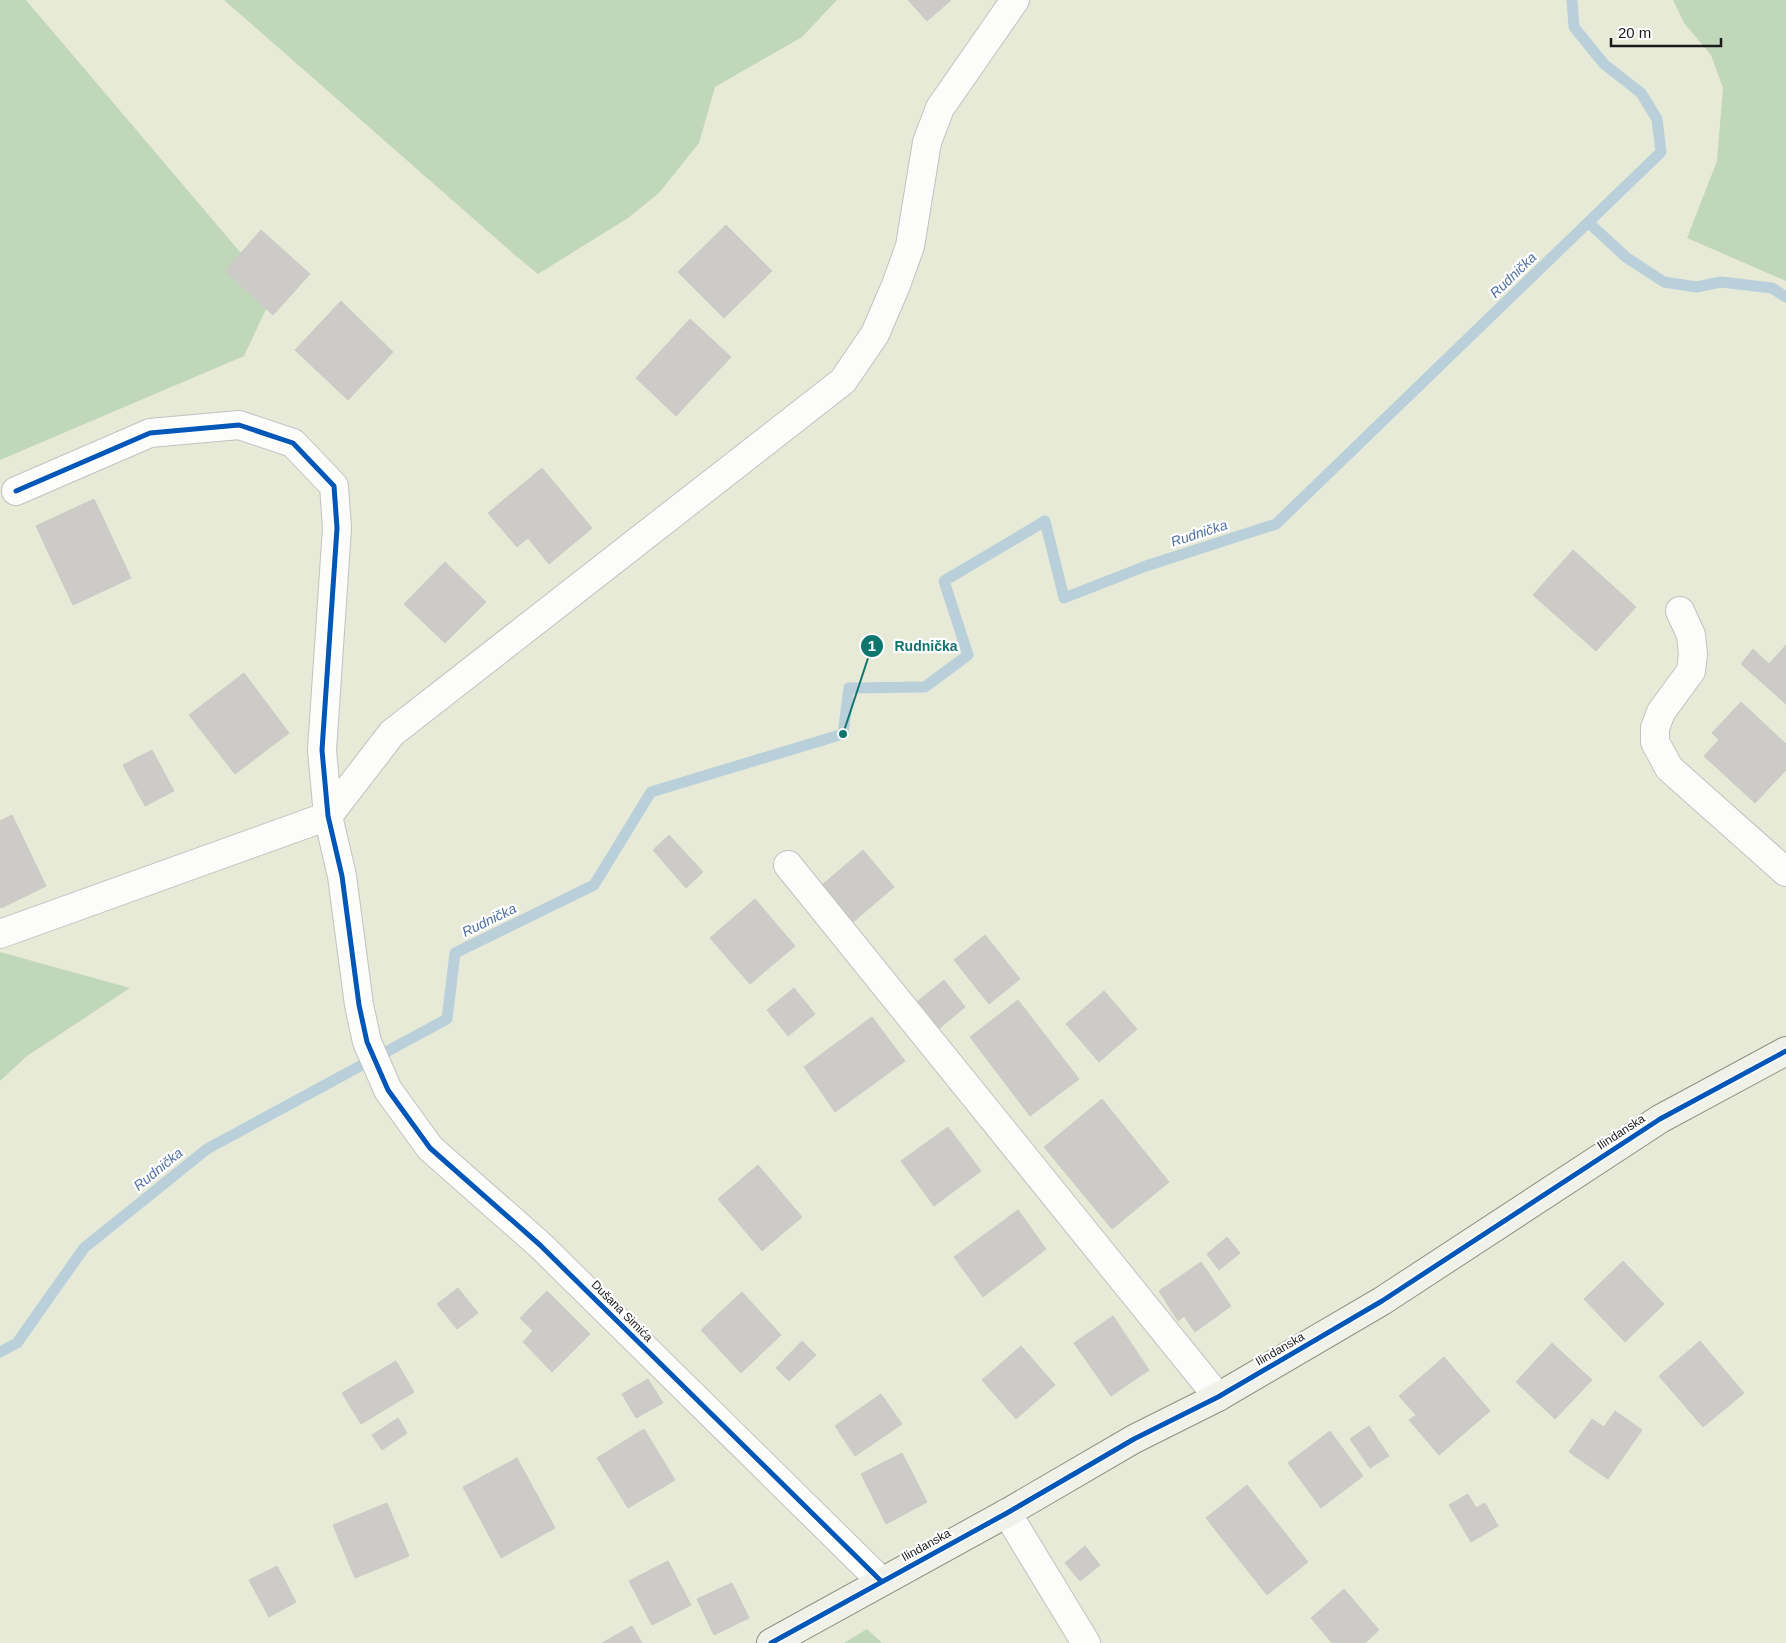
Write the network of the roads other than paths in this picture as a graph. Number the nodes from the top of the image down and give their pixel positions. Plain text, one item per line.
1 (1015, 0) edge
2 (16, 491) dead end
3 (1680, 611) dead end
4 (328, 816) junction
5 (788, 865) dead end
6 (1786, 872) edge
7 (0, 934) edge
8 (1786, 1051) edge
9 (1218, 1397) junction
10 (1006, 1513) junction
11 (881, 1581) junction
12 (771, 1643) edge
13 (1086, 1643) edge

1 - 4 street
2 - 4 street, Dušana Simića
3 - 6 street
4 - 7 street
4 - 11 street, Dušana Simića
5 - 9 street
8 - 9 street, Ilindanska
9 - 10 street, Ilindanska
10 - 11 street, Ilindanska
10 - 13 street
11 - 12 street, Ilindanska

